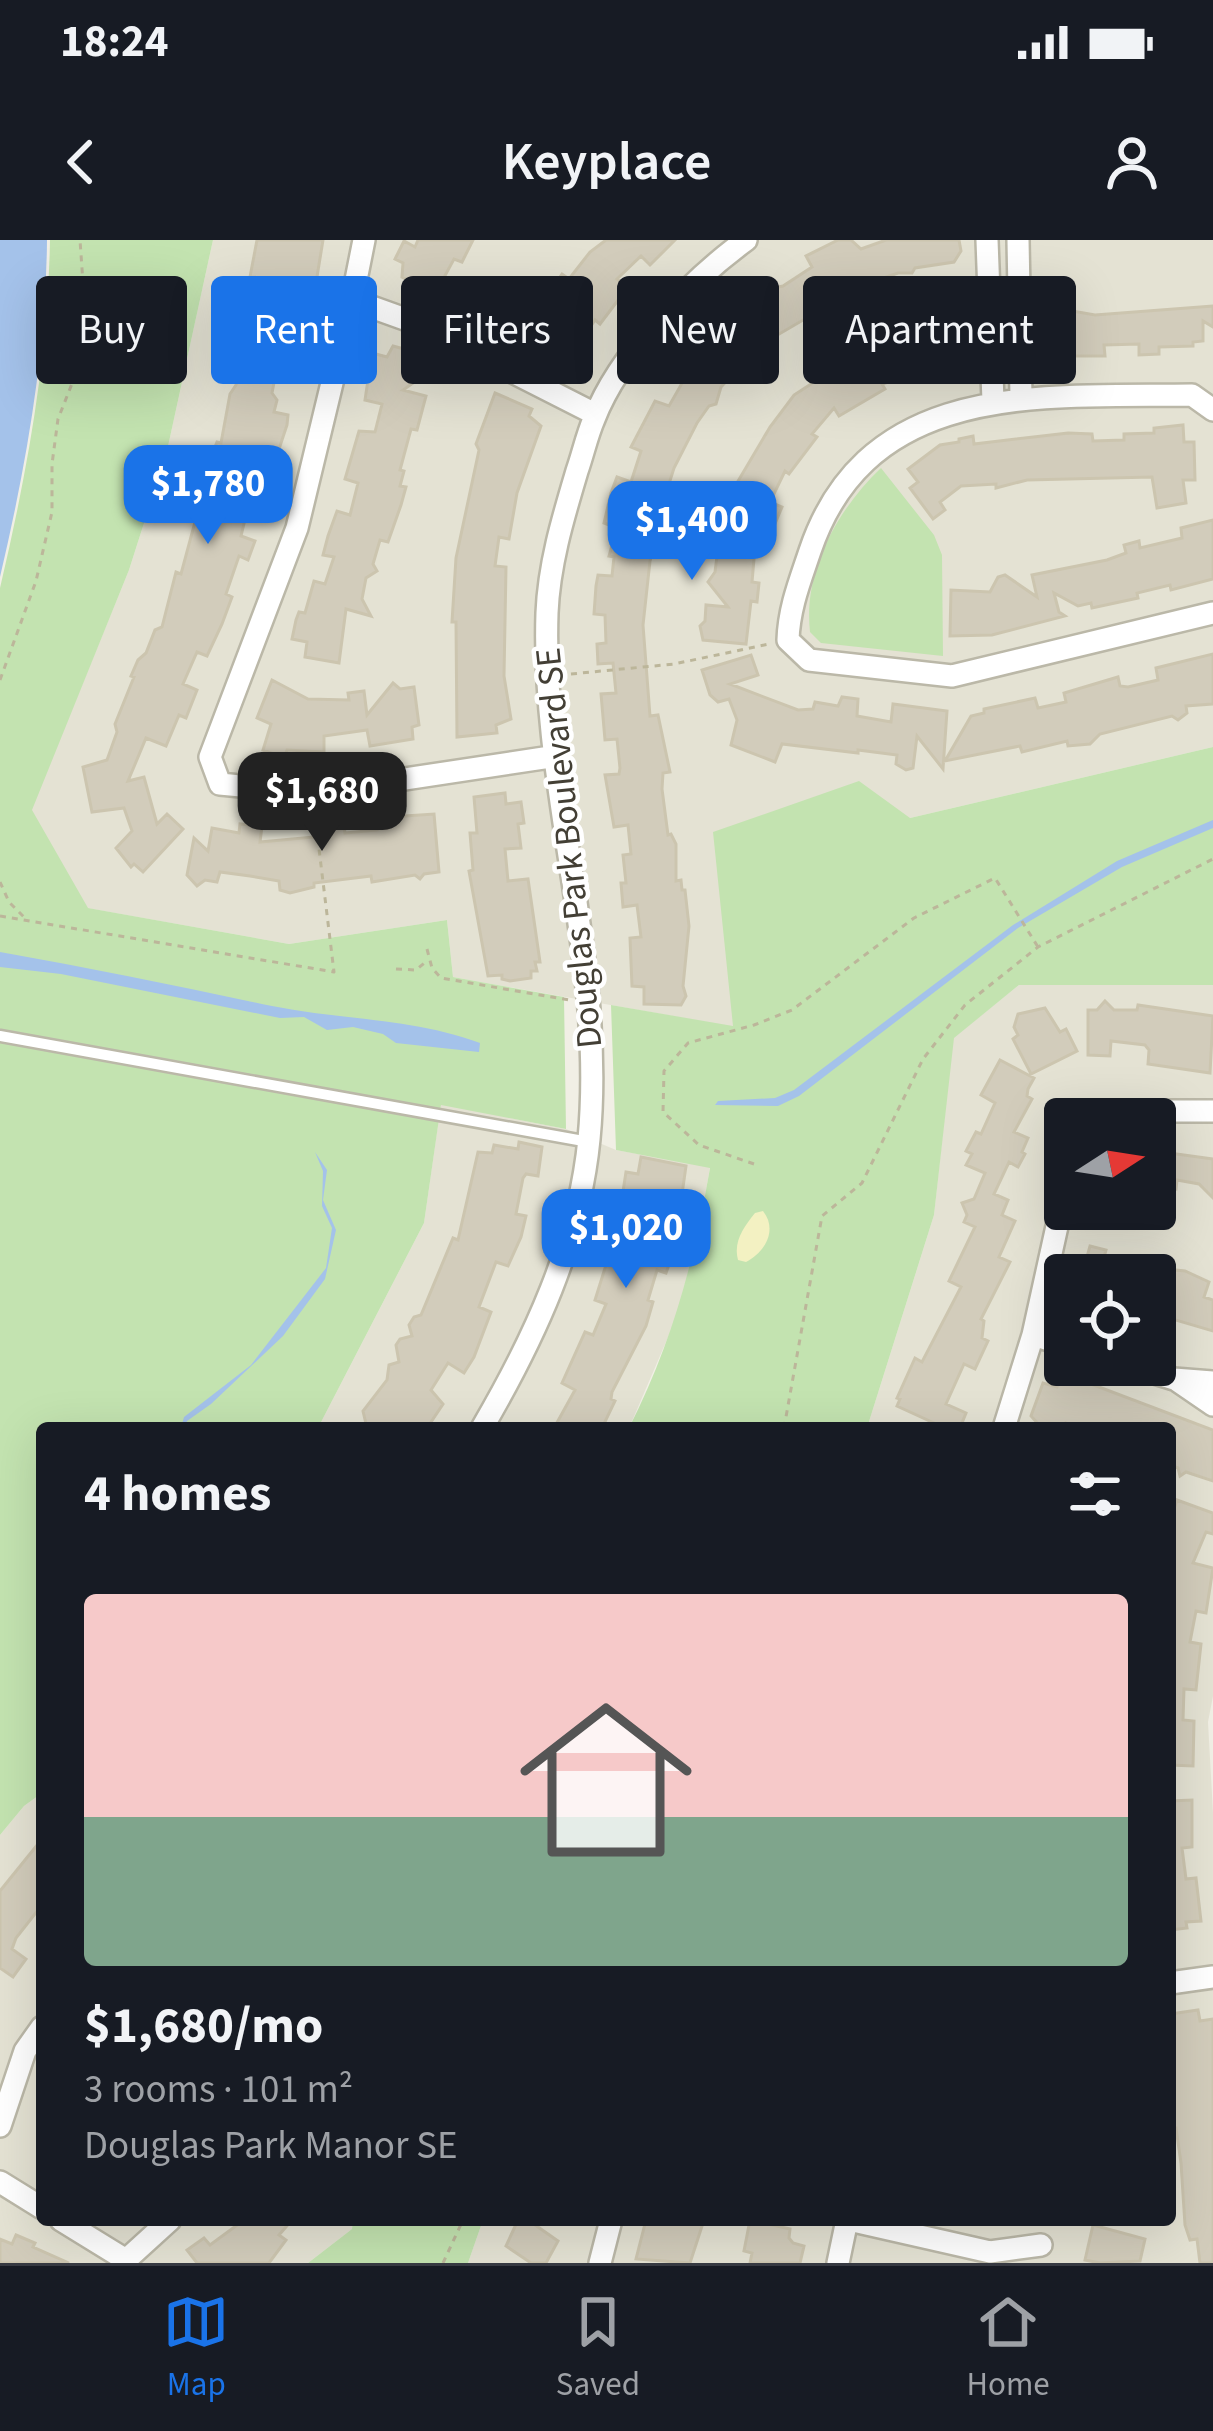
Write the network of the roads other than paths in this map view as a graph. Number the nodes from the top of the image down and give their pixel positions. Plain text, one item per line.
1 (364, 240) edge
2 (987, 240) edge
3 (1018, 240) edge
4 (736, 243) edge
5 (357, 276) edge
6 (377, 310) edge
7 (332, 384) edge
8 (1021, 397) junction
9 (993, 400) junction
10 (1213, 410) edge
11 (595, 414) junction
12 (1213, 614) edge
13 (556, 756) junction
14 (0, 1036) edge
15 (1176, 1112) edge
16 (1213, 1112) edge
17 (589, 1142) junction
18 (1056, 1230) edge
19 (1033, 1335) junction
20 (1044, 1338) edge
21 (1176, 1379) edge
22 (1176, 1380) edge
23 (1213, 1382) edge
24 (1213, 1405) edge
25 (486, 1422) edge
26 (1006, 1422) edge
27 (1213, 1977) edge
28 (1176, 1982) edge
29 (36, 2035) edge
30 (0, 2126) edge
31 (0, 2182) edge
32 (36, 2204) edge
33 (71, 2226) edge
34 (163, 2226) edge
35 (609, 2226) edge
36 (847, 2226) edge
37 (875, 2226) edge
38 (1040, 2245) dead end
39 (600, 2263) edge
40 (838, 2263) edge

1 - 5 street
2 - 9 street
3 - 8 street
4 - 11 street, Douglas Park Boulevard SE
6 - 11 street
7 - 13 street
8 - 9 street
8 - 10 street
9 - 12 street
11 - 13 street, Douglas Park Boulevard SE
13 - 17 street, Douglas Park Boulevard SE
14 - 17 lane
15 - 16 street
17 - 25 street, Douglas Park Boulevard SE
18 - 19 street
19 - 20 street
19 - 26 street
21 - 23 street
22 - 24 street
27 - 28 street
29 - 30 street
31 - 32 street
33 - 34 street
35 - 39 street
36 - 40 street
37 - 38 street

